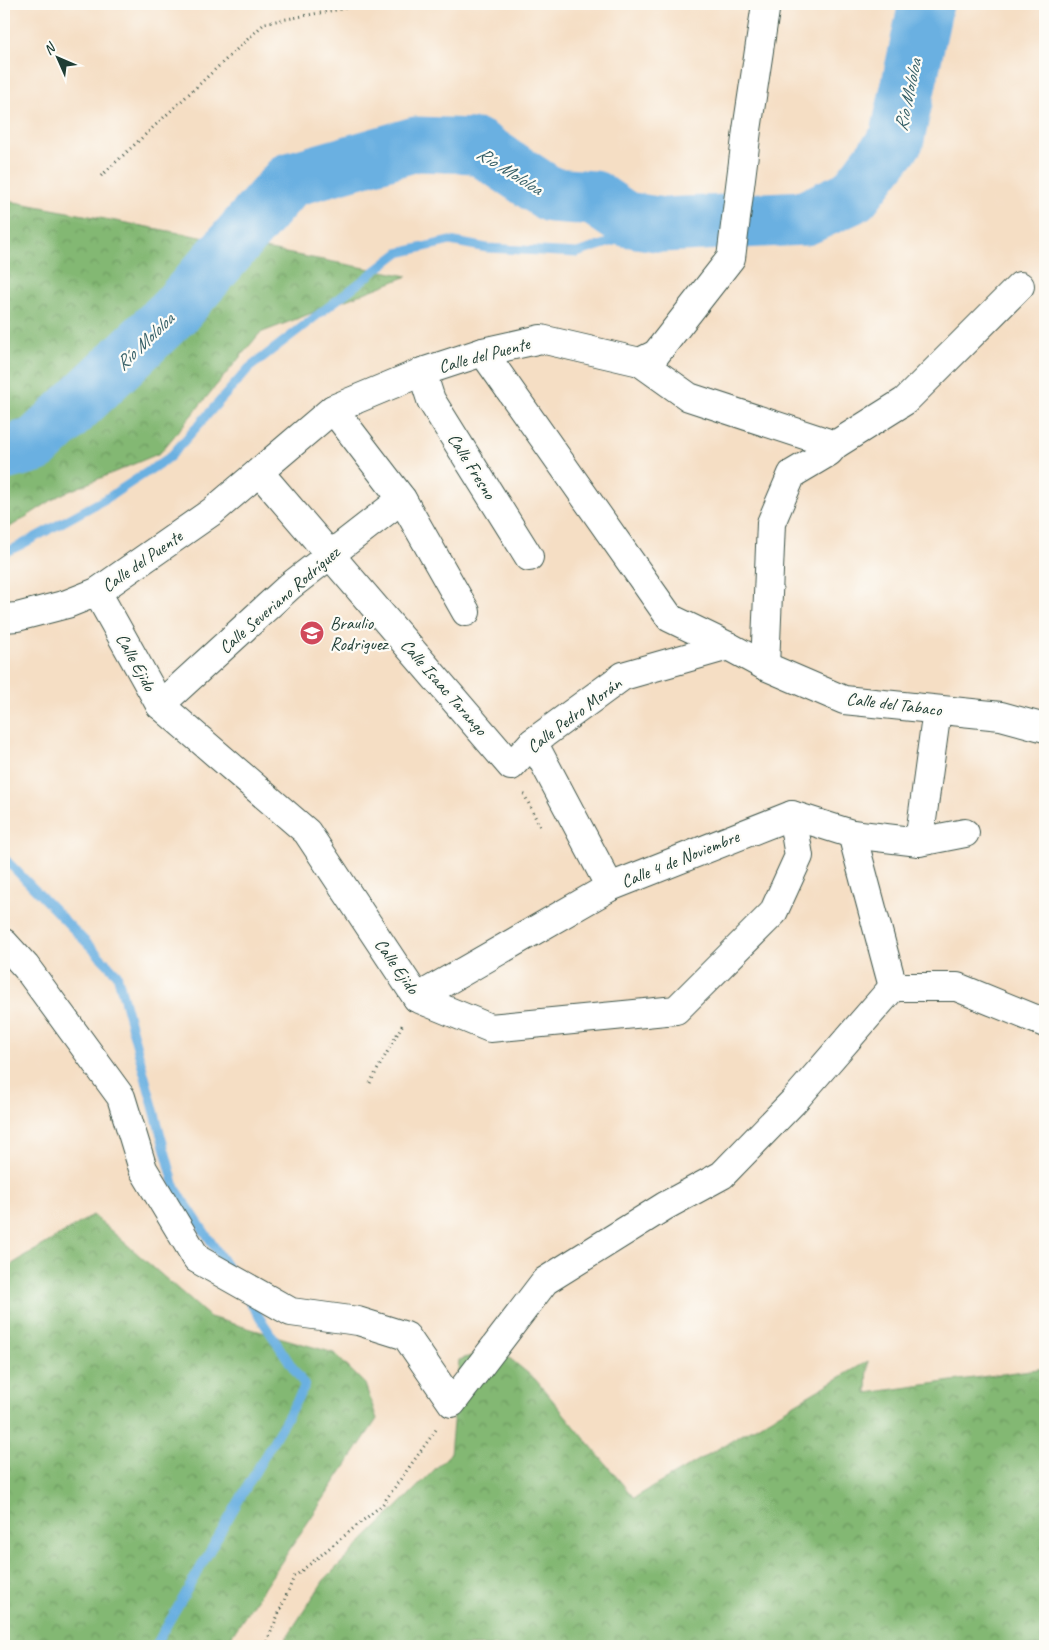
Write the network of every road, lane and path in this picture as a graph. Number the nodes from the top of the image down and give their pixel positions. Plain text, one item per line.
1 (368, 4) edge
2 (766, 4) edge
3 (101, 176) dead end
4 (1020, 286) dead end
5 (483, 352) junction
6 (640, 362) junction
7 (422, 372) junction
8 (334, 409) junction
9 (835, 446) junction
10 (259, 472) junction
11 (402, 499) junction
12 (330, 555) junction
13 (529, 557) dead end
14 (97, 592) junction
15 (466, 612) dead end
16 (4, 618) edge
17 (728, 646) junction
18 (765, 666) junction
19 (160, 705) junction
20 (937, 710) junction
21 (1045, 728) edge
22 (533, 742) junction
23 (511, 766) junction
24 (792, 815) junction
25 (540, 826) dead end
26 (965, 833) dead end
27 (852, 834) junction
28 (919, 842) junction
29 (610, 886) junction
30 (4, 943) edge
31 (893, 987) junction
32 (417, 998) junction
33 (1045, 1023) edge
34 (370, 1083) dead end
35 (452, 1403) junction
36 (265, 1646) edge

1 - 3 path
2 - 6 street
4 - 9 street
5 - 6 street, Calle del Puente
5 - 7 street, Calle del Puente
5 - 17 street, Calle del Tabaco
6 - 9 street
7 - 8 street, Calle del Puente
7 - 13 street, Calle Fresno
8 - 10 street, Calle del Puente
8 - 11 street
9 - 18 street
10 - 12 street, Calle Isaac Tarango
10 - 14 street, Calle del Puente
11 - 12 street, Calle Severiano Rodríguez
11 - 15 street
12 - 19 street, Calle Severiano Rodríguez
12 - 23 street, Calle Isaac Tarango
14 - 16 street, Calle del Puente
14 - 19 street, Calle Ejido
17 - 18 street, Calle del Tabaco
17 - 22 street, Calle Pedro Morán
18 - 20 street, Calle del Tabaco
19 - 32 street, Calle Ejido
20 - 21 street, Calle del Tabaco
20 - 28 street
22 - 23 street, Calle Pedro Morán
22 - 29 street
23 - 25 path
24 - 27 street
24 - 29 street, Calle 4 de Noviembre
24 - 32 street, Calle Ejido
26 - 28 street
27 - 28 street
27 - 31 street
29 - 32 street, Calle 4 de Noviembre
30 - 35 street
31 - 33 street
31 - 35 street
32 - 34 path
35 - 36 path

